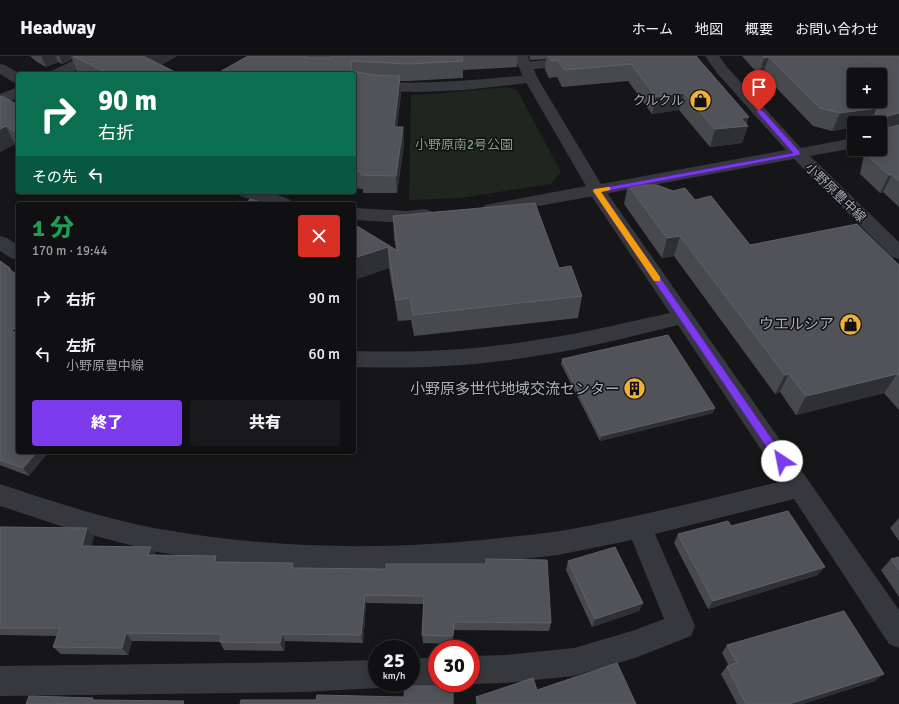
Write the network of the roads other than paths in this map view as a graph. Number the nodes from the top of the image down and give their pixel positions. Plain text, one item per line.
1 (95, 56) edge
2 (712, 56) edge
3 (584, 61) edge
4 (526, 67) edge
5 (0, 68) edge
6 (60, 72) edge
7 (16, 78) edge
8 (356, 83) edge
9 (16, 93) edge
10 (0, 100) edge
11 (847, 144) edge
12 (798, 154) junction
13 (597, 191) junction
14 (252, 194) edge
15 (278, 202) edge
16 (472, 212) edge
17 (356, 214) edge
18 (443, 214) edge
19 (0, 242) edge
20 (16, 253) edge
21 (899, 254) edge
22 (683, 317) junction
23 (356, 360) edge
24 (800, 487) junction
25 (0, 497) edge
26 (639, 527) junction
27 (899, 634) edge
28 (480, 670) edge
29 (368, 674) edge
30 (0, 681) edge

1 - 6 street
2 - 12 street, 小野原豊中線
3 - 4 street
4 - 8 street
4 - 13 street
5 - 7 street
9 - 10 street
11 - 12 street
12 - 13 street
12 - 21 street, 小野原豊中線
13 - 16 street
13 - 22 street
14 - 15 street
17 - 18 street
19 - 20 street
22 - 23 street
22 - 24 street
24 - 26 street
24 - 27 street
25 - 26 street
26 - 28 street
29 - 30 street

